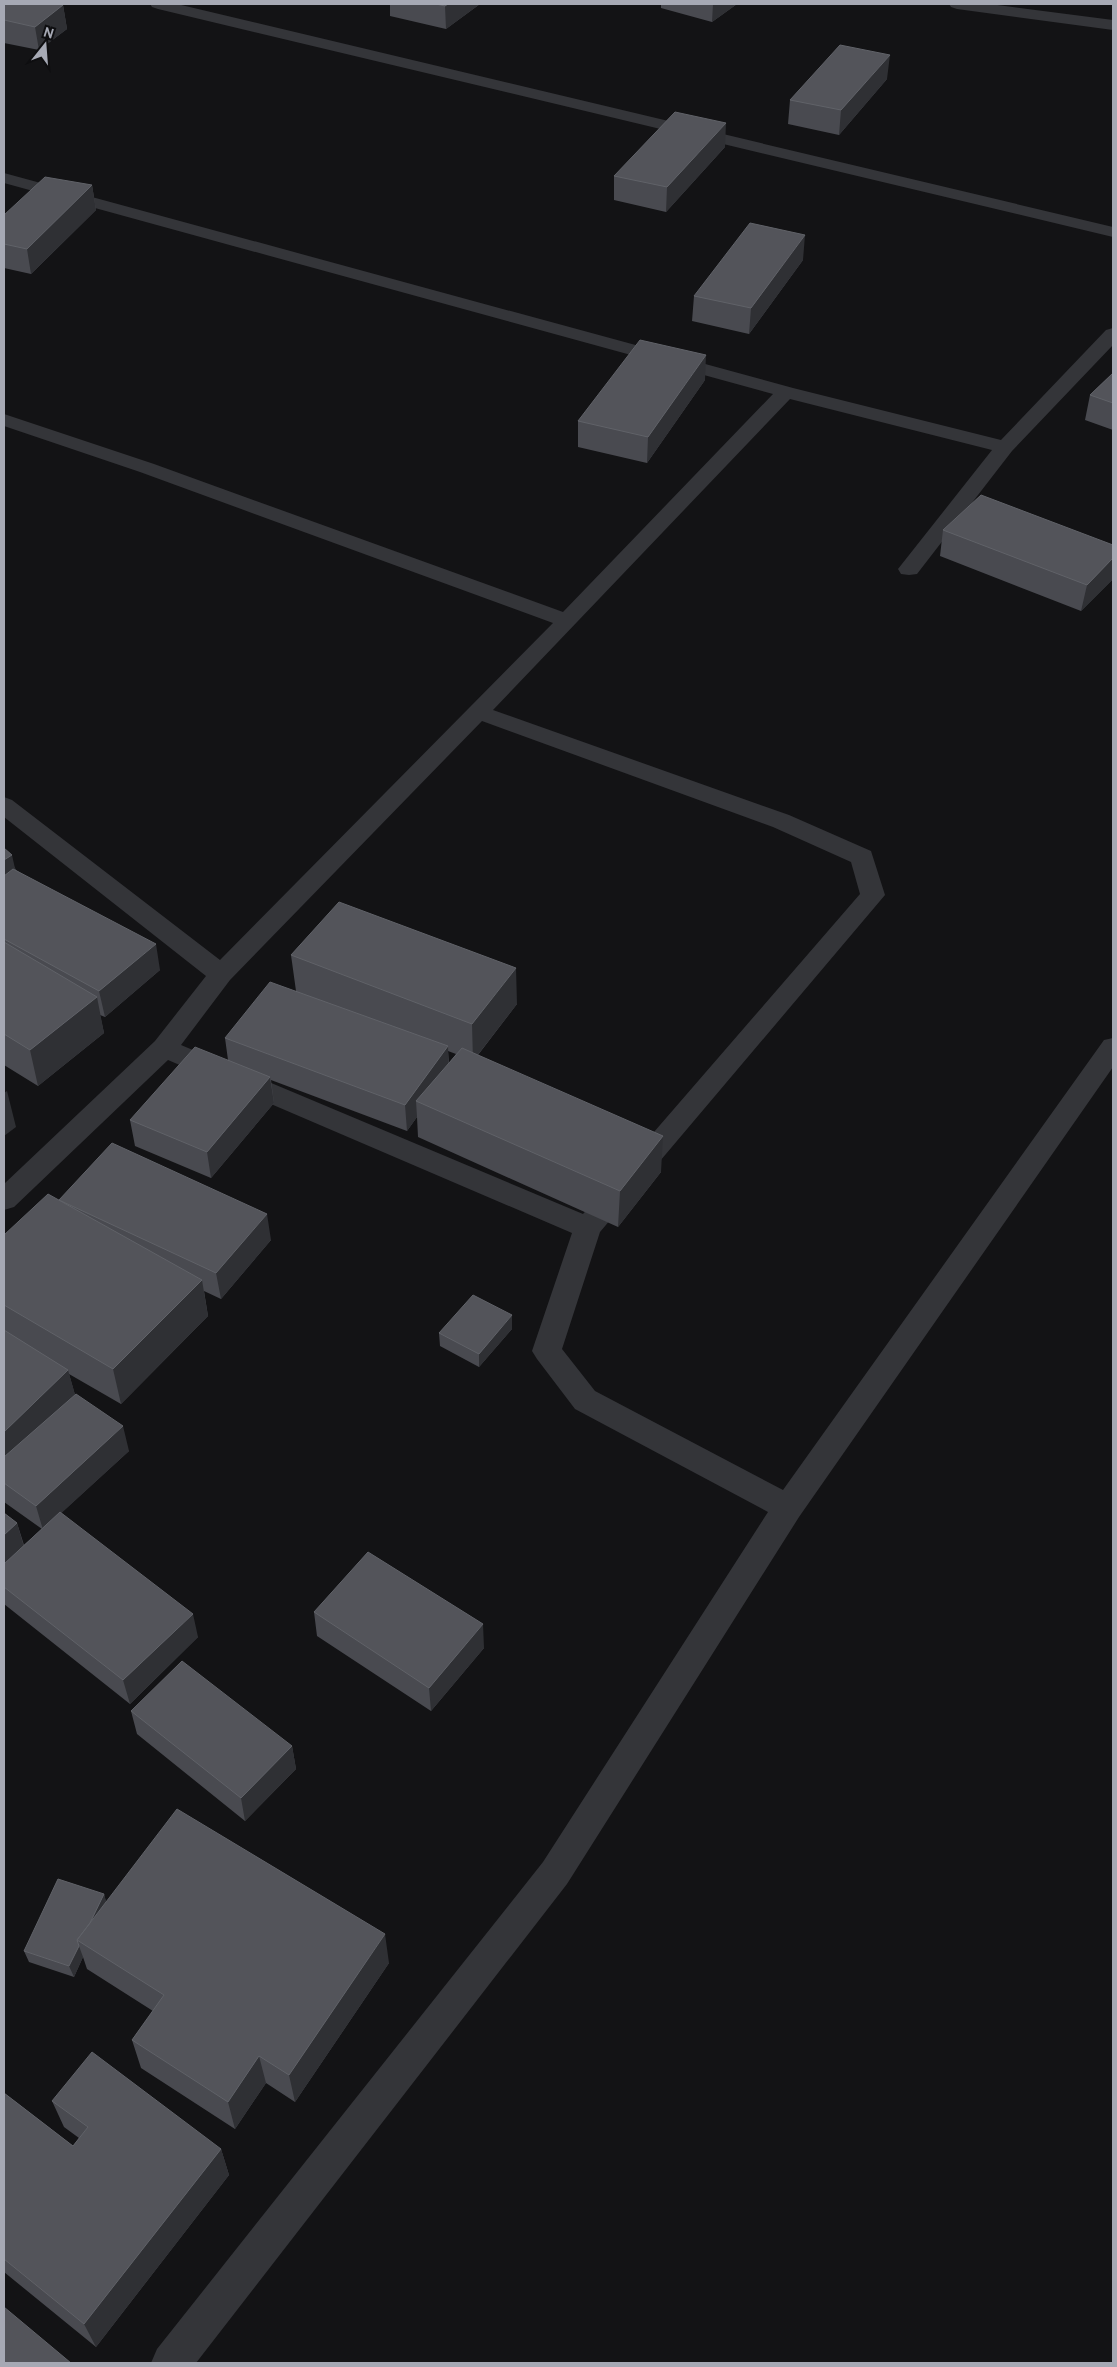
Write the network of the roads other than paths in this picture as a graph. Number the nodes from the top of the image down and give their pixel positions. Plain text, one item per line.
1 (158, 4) edge
2 (957, 4) edge
3 (1113, 25) edge
4 (4, 178) edge
5 (1113, 232) edge
6 (1113, 334) edge
7 (786, 392) junction
8 (4, 420) edge
9 (1005, 447) junction
10 (909, 569) dead end
11 (566, 622) junction
12 (478, 712) junction
13 (4, 805) edge
14 (222, 974) junction
15 (1113, 1047) edge
16 (164, 1048) junction
17 (4, 1200) edge
18 (588, 1228) junction
19 (788, 1508) junction
20 (171, 2363) edge

1 - 5 street
2 - 3 street
4 - 7 street
6 - 9 street
7 - 9 street
7 - 11 street
8 - 11 street
9 - 10 street
11 - 12 street
12 - 14 street
12 - 18 street
13 - 14 street
14 - 16 street
15 - 19 street
16 - 17 street
16 - 18 street
18 - 19 street
19 - 20 street

